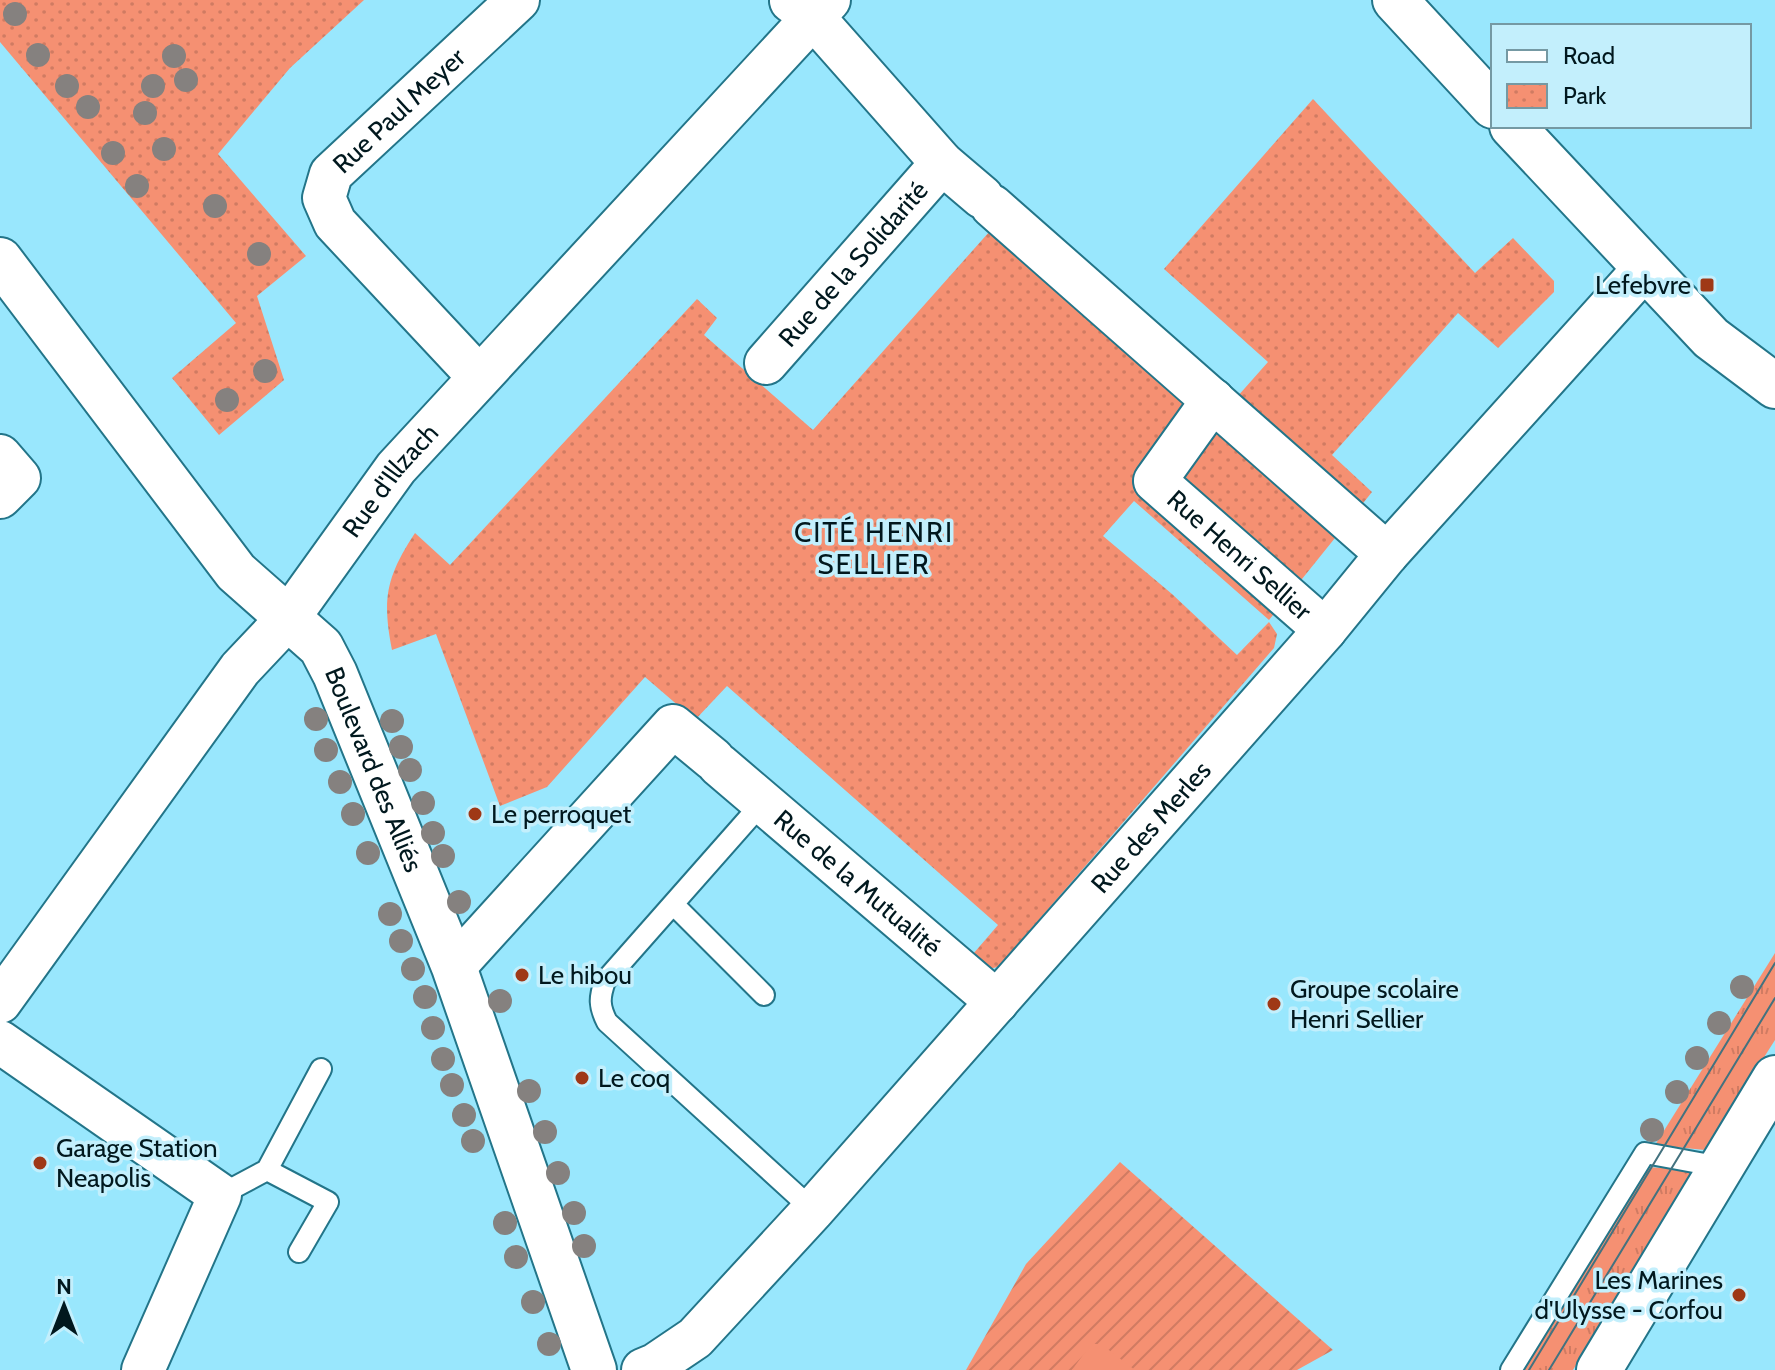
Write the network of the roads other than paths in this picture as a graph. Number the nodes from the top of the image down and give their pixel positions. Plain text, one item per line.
1 (518, 0) edge
2 (1395, 0) edge
3 (811, 6) edge
4 (1491, 104) edge
5 (1514, 128) edge
6 (942, 163) junction
7 (0, 260) edge
8 (1645, 268) junction
9 (766, 363) dead end
10 (479, 377) junction
11 (1775, 386) edge
12 (1213, 400) junction
13 (0, 456) edge
14 (0, 497) edge
15 (1387, 554) junction
16 (289, 617) junction
17 (1325, 630) junction
18 (763, 802) junction
19 (673, 904) junction
20 (454, 967) junction
21 (764, 995) dead end
22 (0, 1002) edge
23 (997, 1002) junction
24 (0, 1042) edge
25 (321, 1069) dead end
26 (1775, 1078) edge
27 (1721, 1167) junction
28 (267, 1170) junction
29 (220, 1195) junction
30 (813, 1210) junction
31 (299, 1252) dead end
32 (143, 1370) edge
33 (594, 1370) edge
34 (643, 1370) edge
35 (1511, 1370) edge
36 (1599, 1370) edge

1 - 10 street, Rue Paul Meyer
2 - 4 main road
3 - 6 street
3 - 10 street, Rue d'Illzach
5 - 8 main road
6 - 9 street, Rue de la Solidarité
6 - 12 street
7 - 16 main road, Boulevard des Alliés
8 - 11 main road
8 - 15 street, Rue des Merles
10 - 16 street, Rue d'Illzach
12 - 15 street
12 - 17 street, Rue Henri Sellier
13 - 14 street
15 - 17 street, Rue des Merles
16 - 20 main road, Boulevard des Alliés
16 - 22 street, Rue d'Illzach
17 - 23 street, Rue des Merles
18 - 19 lane
18 - 20 street, Rue de la Mutualité
18 - 23 street, Rue de la Mutualité
19 - 21 lane
19 - 30 lane
20 - 33 main road, Boulevard des Alliés
23 - 30 street, Rue des Merles
24 - 29 street
25 - 28 lane
26 - 27 main road
27 - 35 lane
27 - 36 main road
28 - 29 lane
28 - 31 lane
29 - 32 street
30 - 34 street, Rue des Merles

